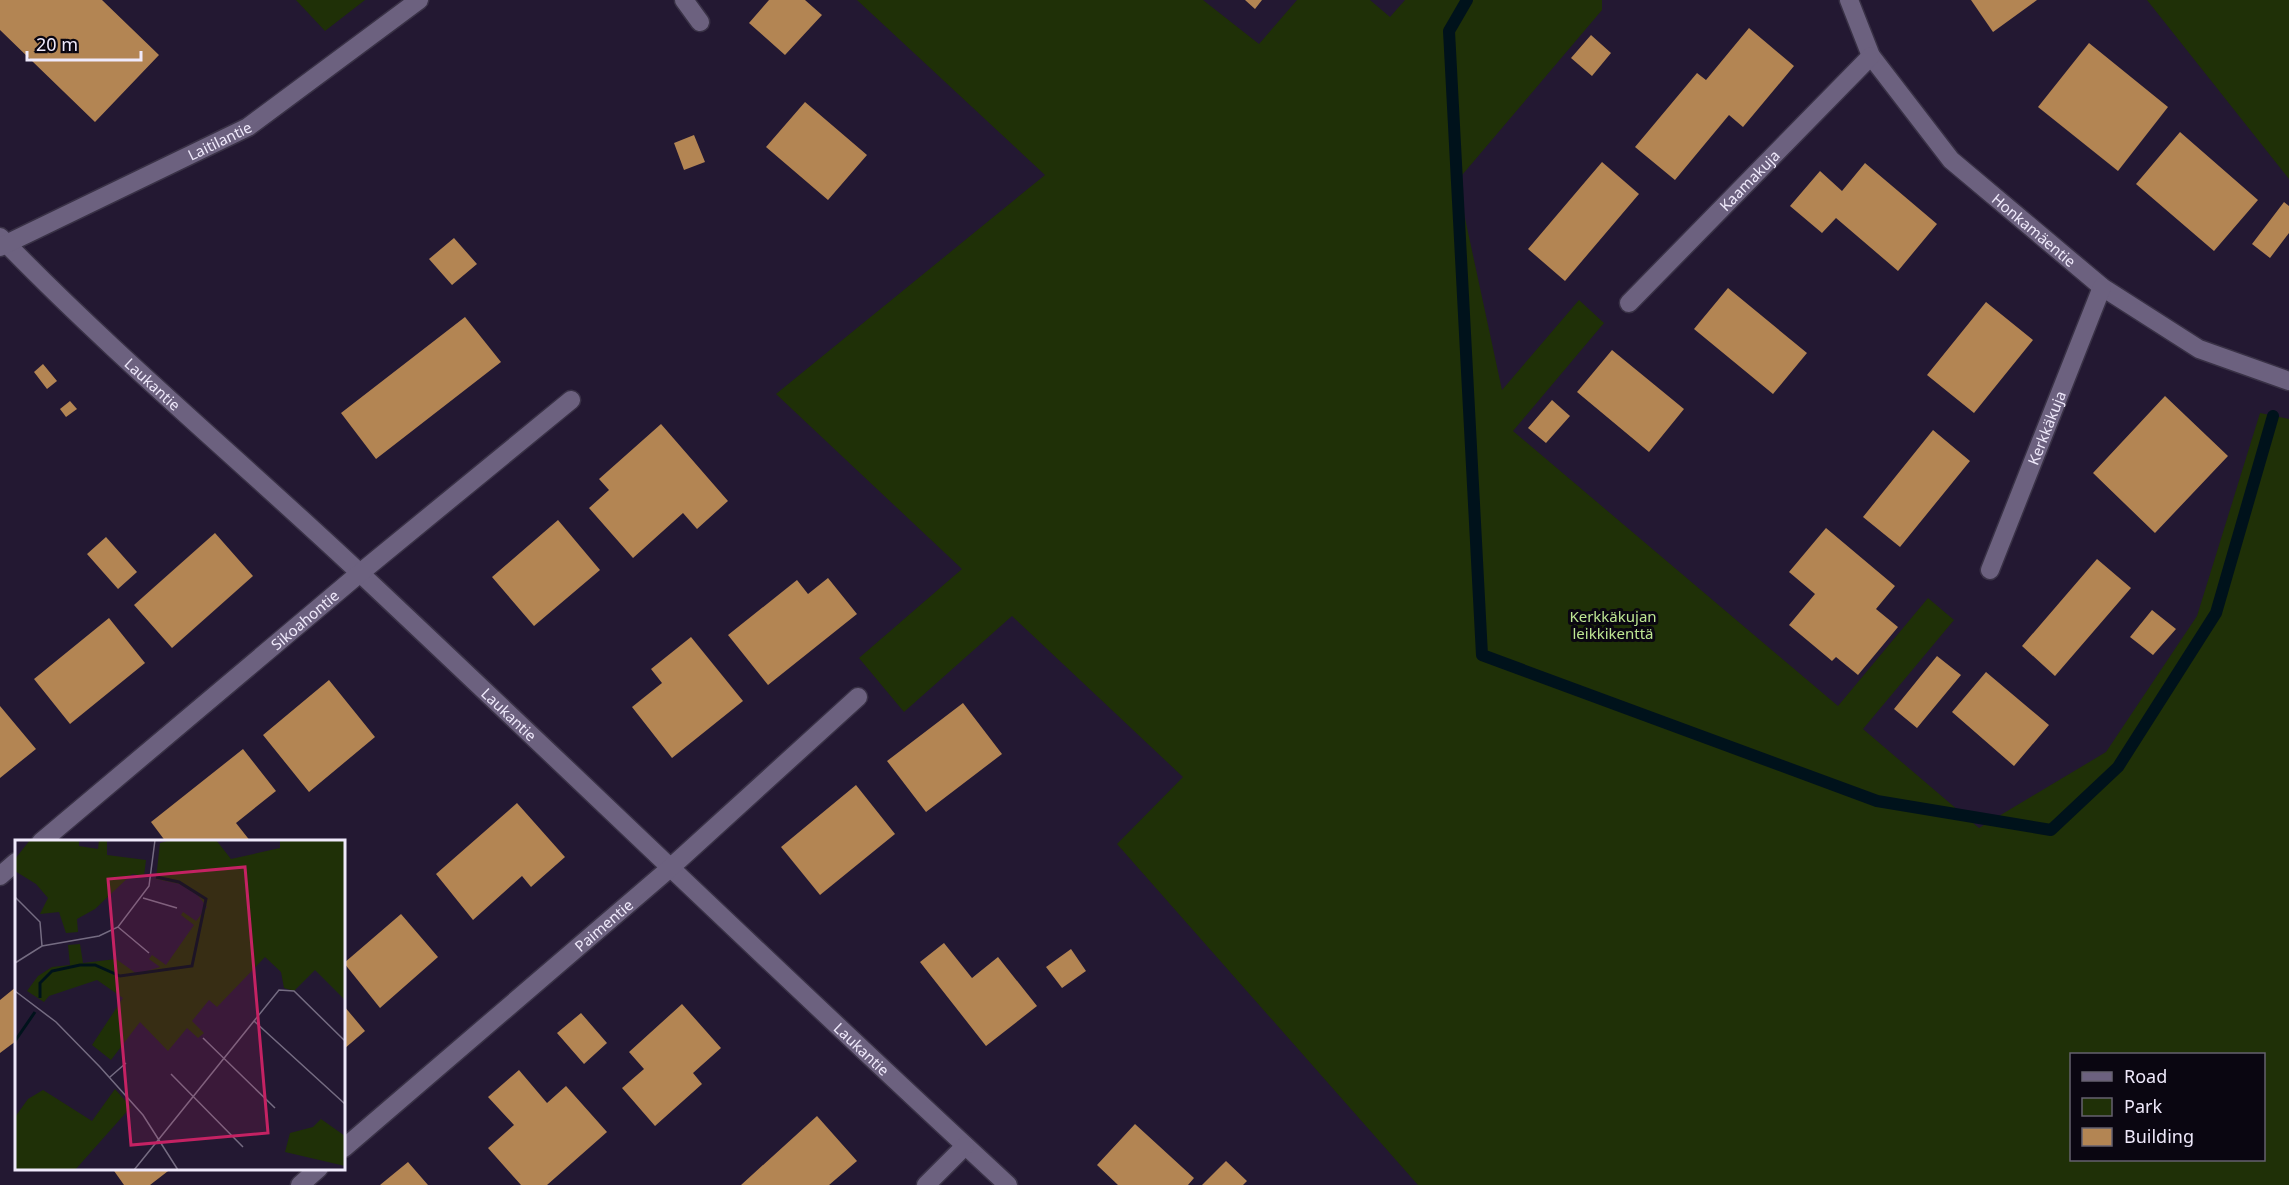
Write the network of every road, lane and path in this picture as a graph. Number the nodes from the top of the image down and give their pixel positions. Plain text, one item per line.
1 (419, 0) edge
2 (684, 0) edge
3 (1849, 0) edge
4 (700, 22) dead end
5 (1871, 56) junction
6 (2, 243) edge
7 (2102, 287) junction
8 (1629, 303) dead end
9 (2289, 381) edge
10 (571, 400) dead end
11 (1990, 570) dead end
12 (360, 573) junction
13 (858, 697) dead end
14 (43, 840) edge
15 (15, 863) edge
16 (669, 869) junction
17 (0, 876) edge
18 (965, 1146) junction
19 (345, 1147) edge
20 (317, 1170) edge
21 (300, 1185) edge
22 (926, 1185) edge
23 (1008, 1185) edge

1 - 6 street, Laitilantie
2 - 4 street
3 - 5 street, Honkamäentie
5 - 7 street, Honkamäentie
5 - 8 street, Kaamakuja
6 - 12 street, Laukantie
7 - 9 street, Honkamäentie
7 - 11 street, Kerkkäkuja
10 - 12 street, Sikoahontie
12 - 14 street, Sikoahontie
12 - 16 street, Laukantie
13 - 16 street, Paimentie
15 - 17 street
16 - 18 street, Laukantie
16 - 19 street, Paimentie
18 - 22 street
18 - 23 street, Laukantie
20 - 21 street

